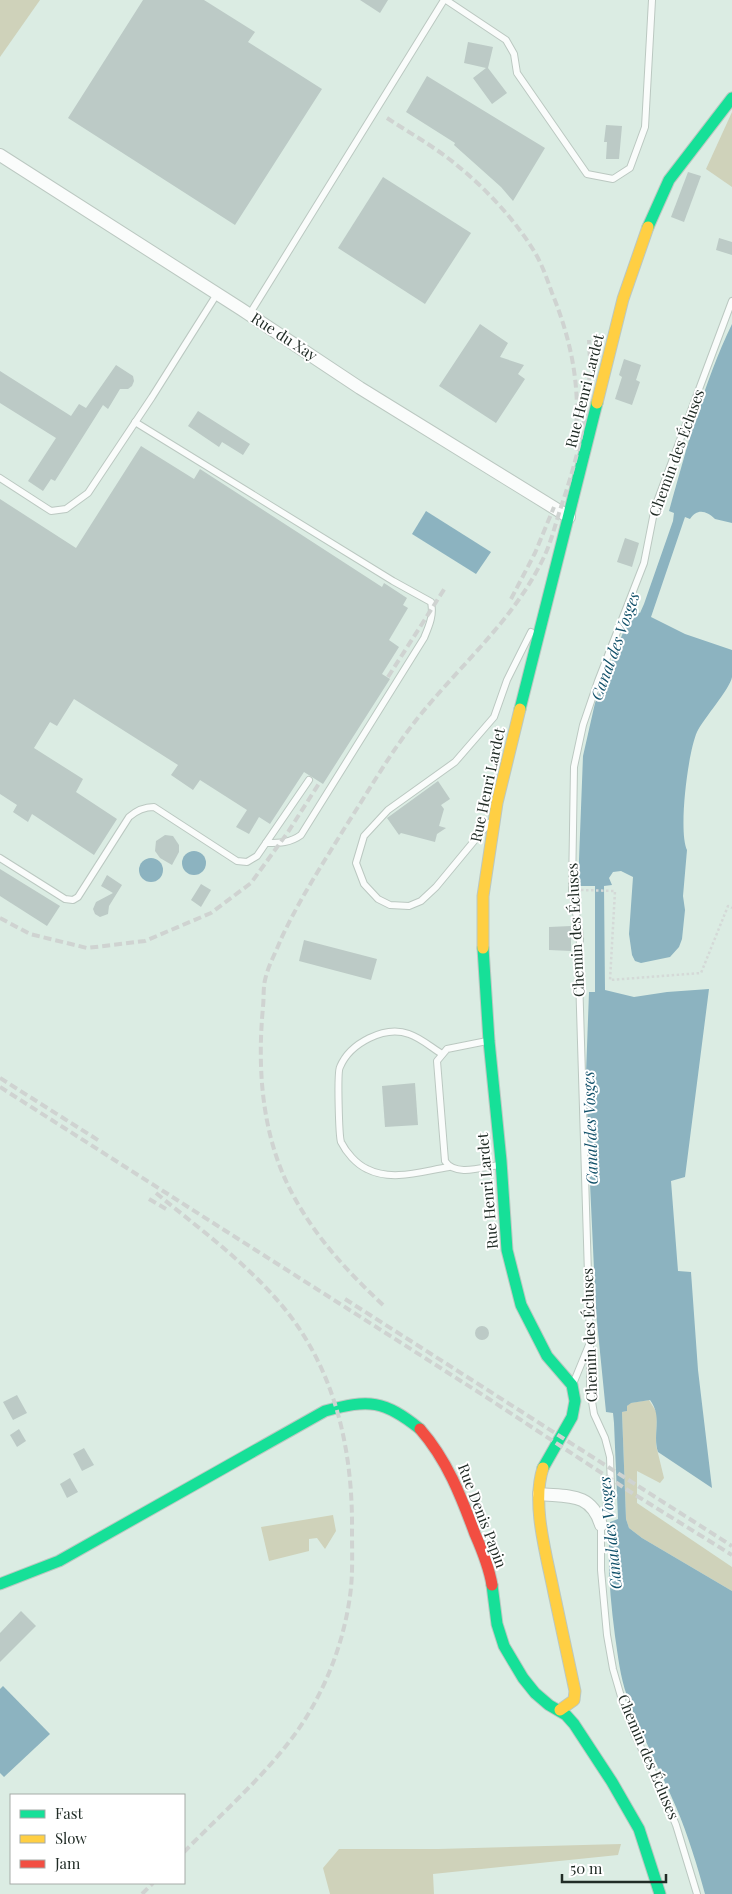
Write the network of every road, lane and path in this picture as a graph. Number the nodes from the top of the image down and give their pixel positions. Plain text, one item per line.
1 (445, 0) edge
2 (652, 0) edge
3 (732, 98) edge
4 (0, 155) edge
5 (217, 294) junction
6 (732, 302) edge
7 (249, 314) junction
8 (135, 422) junction
9 (0, 478) edge
10 (569, 517) junction
11 (545, 604) junction
12 (309, 780) dead end
13 (495, 816) junction
14 (266, 843) junction
15 (0, 858) edge
16 (593, 889) dead end
17 (732, 908) edge
18 (489, 1041) junction
19 (442, 1054) junction
20 (501, 1164) junction
21 (449, 1167) junction
22 (590, 1341) junction
23 (572, 1385) junction
24 (539, 1494) junction
25 (601, 1525) junction
26 (0, 1584) edge
27 (560, 1710) junction
28 (660, 1894) edge
29 (697, 1894) edge

1 - 2 lane
1 - 7 lane
3 - 10 street, Rue Henri Lardet
4 - 5 street, Rue du Xay
5 - 7 street, Rue du Xay
5 - 8 lane
6 - 22 lane, Chemin des Écluses
7 - 10 street, Rue du Xay
8 - 9 lane
8 - 14 lane
10 - 11 street, Rue Henri Lardet
11 - 13 street, Rue Henri Lardet
11 - 13 lane
12 - 14 lane
13 - 18 street, Rue Henri Lardet
14 - 15 lane
16 - 17 path
18 - 19 lane
18 - 20 street, Rue Henri Lardet
19 - 21 lane
19 - 21 lane
20 - 21 lane
20 - 23 street, Rue Henri Lardet
22 - 23 lane
22 - 25 lane, Chemin des Écluses
23 - 24 street
24 - 25 street
24 - 27 street
25 - 29 lane, Chemin des Écluses
26 - 27 street, Rue Denis Papin
27 - 28 street, Rue Denis Papin

